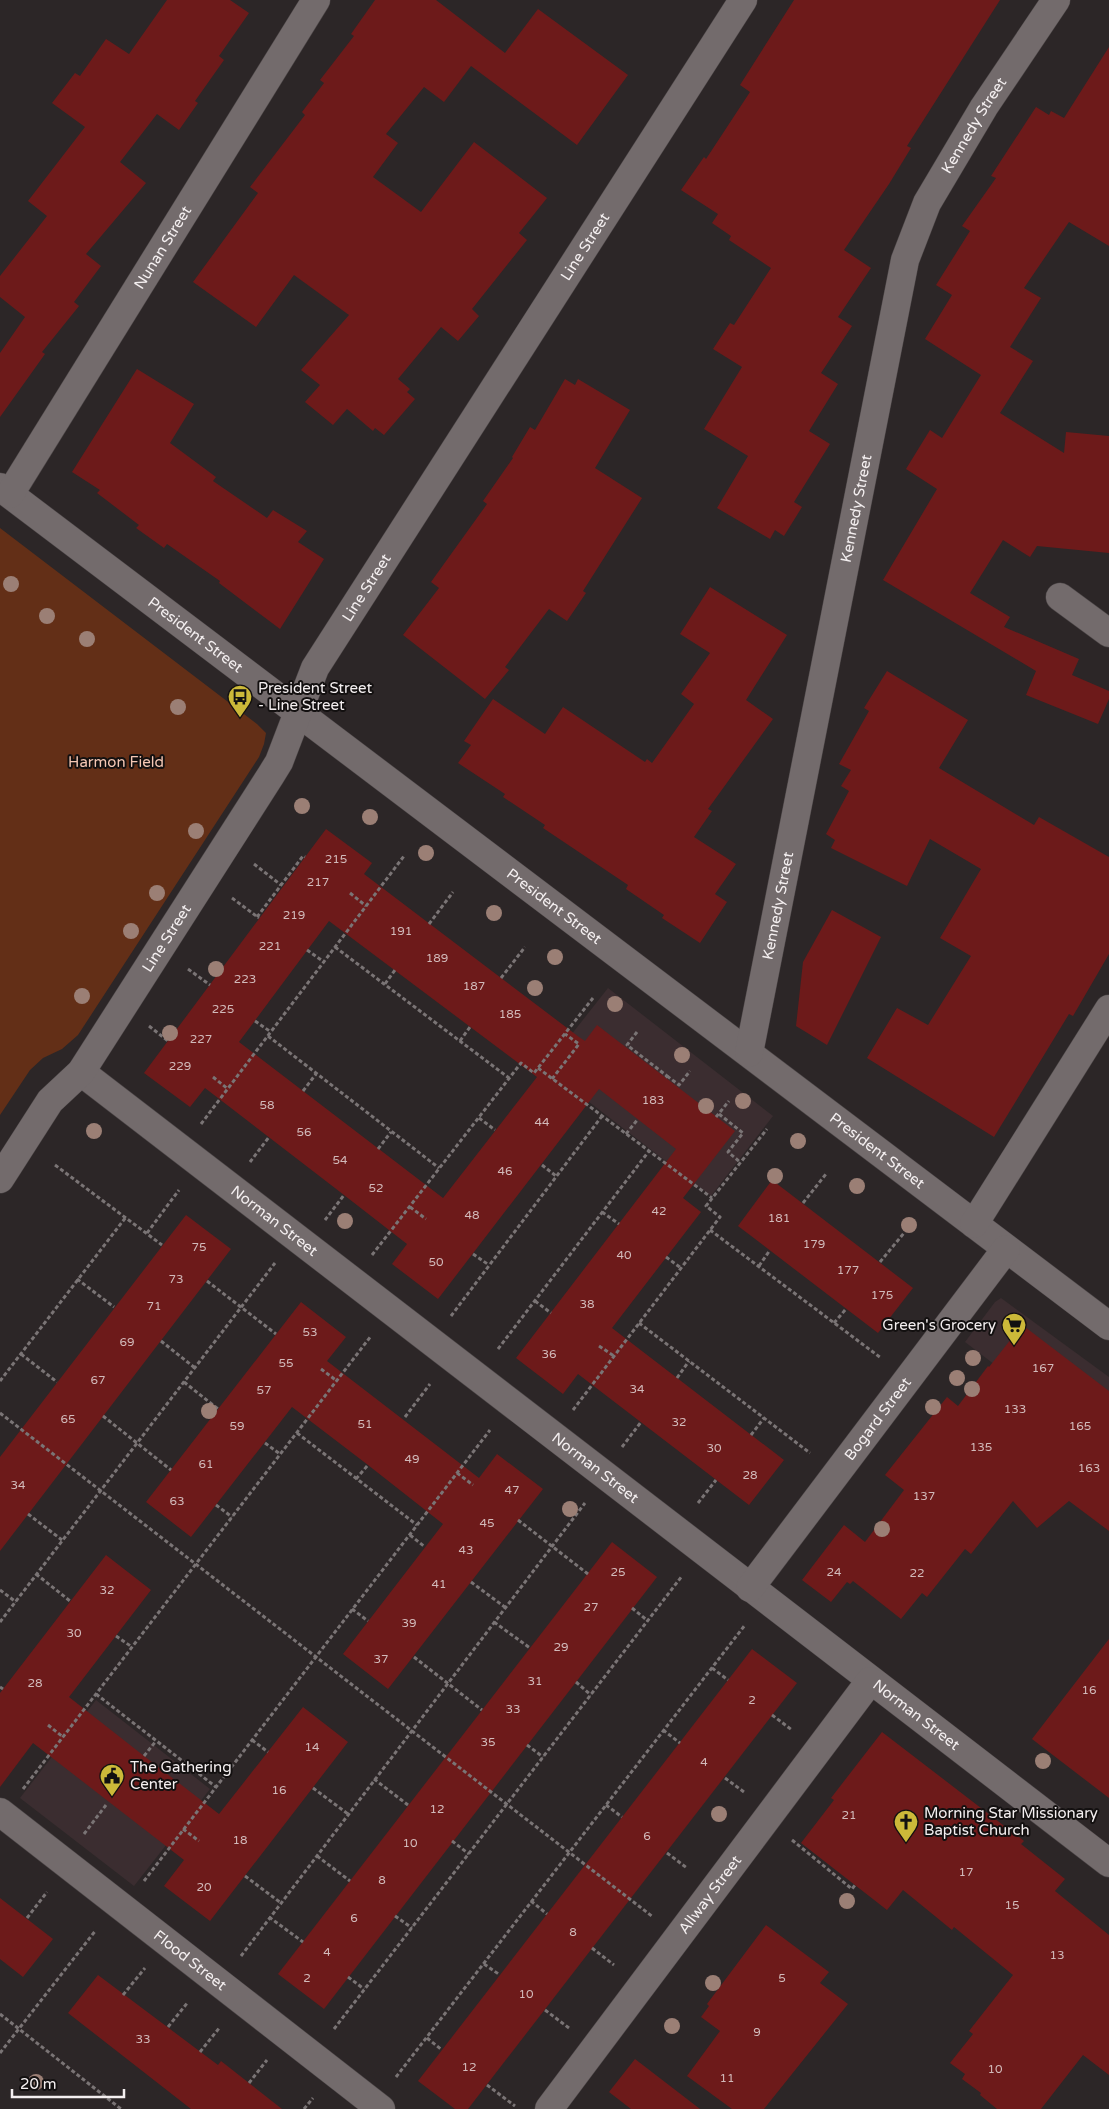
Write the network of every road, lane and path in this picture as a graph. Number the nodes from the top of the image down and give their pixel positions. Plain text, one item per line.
1 (316, 0) edge
2 (743, 0) edge
3 (1056, 0) edge
4 (5, 490) edge
5 (1060, 598) dead end
6 (1109, 633) edge
7 (300, 712) junction
8 (404, 856) dead end
9 (305, 857) dead end
10 (248, 860) dead end
11 (281, 885) junction
12 (453, 892) dead end
13 (350, 893) dead end
14 (226, 894) dead end
15 (366, 906) junction
16 (429, 924) dead end
17 (335, 947) junction
18 (525, 947) dead end
19 (307, 950) dead end
20 (324, 962) junction
21 (182, 964) dead end
22 (395, 970) dead end
23 (501, 978) dead end
24 (385, 984) junction
25 (210, 985) dead end
26 (593, 998) dead end
27 (1109, 1009) edge
28 (255, 1021) dead end
29 (144, 1023) dead end
30 (470, 1027) dead end
31 (271, 1032) junction
32 (637, 1032) dead end
33 (565, 1034) junction
34 (268, 1036) junction
35 (168, 1041) dead end
36 (460, 1041) junction
37 (749, 1053) junction
38 (538, 1068) junction
39 (81, 1072) junction
40 (690, 1072) dead end
41 (316, 1074) junction
42 (213, 1077) dead end
43 (509, 1078) junction
44 (552, 1079) junction
45 (228, 1088) junction
46 (303, 1091) dead end
47 (729, 1101) dead end
48 (602, 1116) junction
49 (479, 1118) junction
50 (638, 1119) dead end
51 (198, 1128) dead end
52 (767, 1129) dead end
53 (495, 1130) dead end
54 (392, 1132) junction
55 (626, 1134) junction
56 (269, 1137) dead end
57 (378, 1149) dead end
58 (648, 1151) junction
59 (740, 1162) junction
60 (55, 1165) dead end
61 (542, 1165) dead end
62 (247, 1166) dead end
63 (439, 1168) junction
64 (826, 1174) dead end
65 (556, 1176) junction
66 (0, 1178) edge
67 (183, 1184) dead end
68 (344, 1195) dead end
69 (712, 1198) junction
70 (803, 1203) dead end
71 (410, 1207) junction
72 (602, 1212) junction
73 (126, 1218) junction
74 (426, 1219) dead end
75 (322, 1224) dead end
76 (619, 1224) dead end
77 (974, 1224) junction
78 (710, 1230) junction
79 (146, 1233) junction
80 (904, 1233) dead end
81 (162, 1245) dead end
82 (1006, 1249) junction
83 (770, 1250) dead end
84 (473, 1254) dead end
85 (666, 1257) dead end
86 (279, 1258) dead end
87 (368, 1260) dead end
88 (880, 1262) dead end
89 (489, 1265) junction
90 (758, 1266) junction
91 (681, 1268) junction
92 (77, 1279) junction
93 (207, 1281) dead end
94 (535, 1301) junction
95 (114, 1307) dead end
96 (241, 1307) junction
97 (846, 1308) dead end
98 (551, 1313) dead end
99 (447, 1320) dead end
100 (639, 1323) junction
101 (834, 1323) junction
102 (1109, 1326) edge
103 (375, 1332) dead end
104 (276, 1334) dead end
105 (161, 1341) dead end
106 (599, 1346) dead end
107 (20, 1354) junction
108 (493, 1356) dead end
109 (614, 1356) junction
110 (689, 1361) junction
111 (887, 1363) dead end
112 (194, 1368) junction
113 (321, 1369) dead end
114 (435, 1378) dead end
115 (677, 1378) dead end
116 (0, 1381) edge
117 (337, 1381) junction
118 (57, 1382) dead end
119 (184, 1382) junction
120 (218, 1408) dead end
121 (0, 1413) edge
122 (569, 1414) dead end
123 (103, 1416) dead end
124 (405, 1417) dead end
125 (764, 1418) junction
126 (641, 1422) dead end
127 (494, 1424) dead end
128 (297, 1433) junction
129 (751, 1435) dead end
130 (137, 1443) junction
131 (265, 1443) dead end
132 (618, 1452) dead end
133 (280, 1454) junction
134 (816, 1457) dead end
135 (368, 1465) dead end
136 (171, 1470) dead end
137 (457, 1473) junction
138 (356, 1479) junction
139 (716, 1480) dead end
140 (473, 1485) dead end
141 (100, 1491) junction
142 (590, 1498) dead end
143 (216, 1505) dead end
144 (693, 1510) dead end
145 (28, 1514) dead end
146 (232, 1517) junction
147 (518, 1520) dead end
148 (417, 1525) junction
149 (410, 1535) junction
150 (62, 1540) junction
151 (552, 1546) junction
152 (425, 1547) dead end
153 (196, 1564) junction
154 (686, 1572) dead end
155 (36, 1574) junction
156 (588, 1574) dead end
157 (471, 1582) dead end
158 (750, 1588) junction
159 (0, 1590) edge
160 (70, 1601) dead end
161 (16, 1602) junction
162 (506, 1608) junction
163 (632, 1608) dead end
164 (352, 1610) junction
165 (748, 1620) dead end
166 (648, 1621) junction
167 (0, 1622) edge
168 (368, 1622) dead end
169 (494, 1622) junction
170 (116, 1636) dead end
171 (132, 1647) junction
172 (530, 1648) dead end
173 (316, 1656) junction
174 (414, 1656) dead end
175 (712, 1668) junction
176 (728, 1680) dead end
177 (870, 1681) junction
178 (576, 1682) dead end
179 (448, 1683) junction
180 (96, 1694) junction
181 (591, 1695) junction
182 (482, 1710) dead end
183 (772, 1715) dead end
184 (48, 1725) dead end
185 (663, 1730) junction
186 (412, 1731) junction
187 (796, 1734) dead end
188 (63, 1738) junction
189 (252, 1740) junction
190 (156, 1741) junction
191 (680, 1743) dead end
192 (527, 1745) dead end
193 (268, 1752) dead end
194 (144, 1756) dead end
195 (543, 1757) junction
196 (724, 1778) dead end
197 (374, 1779) junction
198 (216, 1787) junction
199 (313, 1788) dead end
200 (21, 1792) dead end
201 (749, 1796) dead end
202 (507, 1804) junction
203 (106, 1805) dead end
204 (606, 1805) junction
205 (408, 1806) dead end
206 (0, 1812) edge
207 (348, 1814) junction
208 (622, 1817) dead end
209 (183, 1829) junction
210 (81, 1838) dead end
211 (791, 1839) dead end
212 (199, 1841) dead end
213 (452, 1841) dead end
214 (569, 1853) junction
215 (667, 1853) dead end
216 (469, 1854) junction
217 (317, 1856) junction
218 (1109, 1864) edge
219 (692, 1871) dead end
220 (245, 1876) dead end
221 (350, 1881) dead end
222 (140, 1885) dead end
223 (855, 1885) dead end
224 (49, 1890) dead end
225 (531, 1902) junction
226 (280, 1903) junction
227 (547, 1914) dead end
228 (396, 1916) dead end
229 (27, 1918) dead end
230 (269, 1918) junction
231 (656, 1919) dead end
232 (98, 1928) dead end
233 (412, 1928) junction
234 (303, 1942) dead end
235 (592, 1948) dead end
236 (237, 1960) dead end
237 (484, 1964) junction
238 (146, 1966) dead end
239 (619, 1969) dead end
240 (500, 1975) dead end
241 (348, 1977) dead end
242 (364, 1989) junction
243 (123, 1995) dead end
244 (190, 2000) dead end
245 (545, 2010) dead end
246 (0, 2014) edge
247 (222, 2025) dead end
248 (168, 2027) dead end
249 (19, 2029) junction
250 (571, 2030) dead end
251 (330, 2034) dead end
252 (426, 2038) junction
253 (442, 2050) dead end
254 (200, 2052) dead end
255 (0, 2053) edge
256 (267, 2060) dead end
257 (392, 2081) dead end
258 (249, 2083) dead end
259 (487, 2085) dead end
260 (314, 2096) dead end
261 (515, 2106) dead end
262 (121, 2109) edge
263 (304, 2109) edge
264 (381, 2109) edge
265 (549, 2109) edge

1 - 4 street, Nunan Street
2 - 7 street, Line Street
3 - 37 street, Kennedy Street
4 - 7 street, President Street
5 - 6 street
7 - 37 street, President Street
7 - 39 street, Line Street
8 - 15 path
9 - 11 path
10 - 11 path
11 - 14 path
12 - 16 path
13 - 15 path
15 - 17 path
17 - 20 path
17 - 24 path
18 - 23 path
19 - 20 path
20 - 31 path
21 - 25 path
22 - 24 path
24 - 36 path
26 - 33 path
27 - 77 street
28 - 31 path
29 - 35 path
30 - 36 path
31 - 34 path
32 - 40 path
33 - 38 path
33 - 44 path
34 - 41 path
34 - 45 path
36 - 43 path
37 - 77 street, President Street
38 - 43 path
38 - 44 path
39 - 66 street, Line Street
39 - 158 street, Norman Street
41 - 46 path
41 - 54 path
42 - 45 path
43 - 49 path
44 - 48 path
45 - 51 path
47 - 59 path
48 - 55 path
48 - 65 path
49 - 53 path
49 - 63 path
50 - 55 path
52 - 59 path
54 - 57 path
54 - 63 path
55 - 58 path
56 - 62 path
58 - 69 path
58 - 72 path
59 - 69 path
60 - 73 path
61 - 65 path
63 - 71 path
64 - 70 path
65 - 89 path
67 - 79 path
68 - 75 path
69 - 78 path
71 - 74 path
71 - 87 path
72 - 76 path
72 - 94 path
73 - 79 path
73 - 92 path
77 - 82 street, President Street
78 - 90 path
78 - 91 path
79 - 81 path
80 - 88 path
82 - 102 street, President Street
82 - 158 street, Bogard Street
83 - 90 path
84 - 89 path
85 - 91 path
86 - 96 path
89 - 99 path
90 - 101 path
91 - 100 path
92 - 95 path
92 - 107 path
93 - 96 path
94 - 98 path
94 - 108 path
96 - 104 path
96 - 112 path
97 - 101 path
100 - 109 path
100 - 110 path
101 - 111 path
103 - 117 path
105 - 112 path
106 - 109 path
107 - 116 path
107 - 118 path
109 - 122 path
110 - 115 path
110 - 125 path
112 - 119 path
113 - 117 path
114 - 124 path
117 - 128 path
119 - 120 path
119 - 130 path
121 - 141 path
123 - 130 path
125 - 129 path
125 - 134 path
126 - 132 path
127 - 137 path
128 - 133 path
128 - 138 path
130 - 136 path
130 - 141 path
131 - 133 path
133 - 146 path
135 - 138 path
137 - 140 path
137 - 148 path
138 - 148 path
139 - 144 path
141 - 150 path
141 - 153 path
142 - 151 path
143 - 146 path
145 - 150 path
146 - 153 path
147 - 151 path
148 - 149 path
149 - 152 path
149 - 164 path
150 - 155 path
151 - 156 path
151 - 162 path
153 - 171 path
153 - 173 path
154 - 166 path
155 - 160 path
155 - 161 path
157 - 162 path
158 - 177 street, Norman Street
159 - 161 path
161 - 167 path
162 - 169 path
163 - 166 path
164 - 168 path
164 - 173 path
165 - 175 path
166 - 181 path
169 - 172 path
169 - 179 path
170 - 171 path
171 - 180 path
173 - 186 path
173 - 189 path
174 - 179 path
175 - 176 path
175 - 185 path
177 - 218 street, Norman Street
177 - 265 street, Allway Street
178 - 181 path
179 - 182 path
179 - 186 path
180 - 188 path
180 - 190 path
181 - 195 path
183 - 187 path
184 - 188 path
185 - 191 path
185 - 204 path
186 - 197 path
186 - 202 path
188 - 200 path
189 - 193 path
189 - 198 path
190 - 194 path
190 - 198 path
192 - 195 path
195 - 202 path
196 - 201 path
197 - 205 path
197 - 207 path
198 - 209 path
199 - 207 path
202 - 214 path
202 - 216 path
203 - 210 path
204 - 208 path
204 - 214 path
206 - 264 street, Flood Street
207 - 217 path
209 - 212 path
209 - 222 path
211 - 223 path
213 - 216 path
214 - 225 path
214 - 231 path
215 - 219 path
216 - 233 path
217 - 221 path
217 - 226 path
220 - 226 path
224 - 229 path
225 - 227 path
225 - 237 path
226 - 230 path
228 - 233 path
230 - 234 path
230 - 236 path
232 - 249 path
233 - 242 path
235 - 239 path
237 - 240 path
237 - 252 path
238 - 243 path
241 - 242 path
242 - 251 path
244 - 248 path
245 - 250 path
246 - 249 path
247 - 254 path
249 - 255 path
249 - 262 path
252 - 253 path
252 - 257 path
256 - 258 path
259 - 261 path
260 - 263 path

